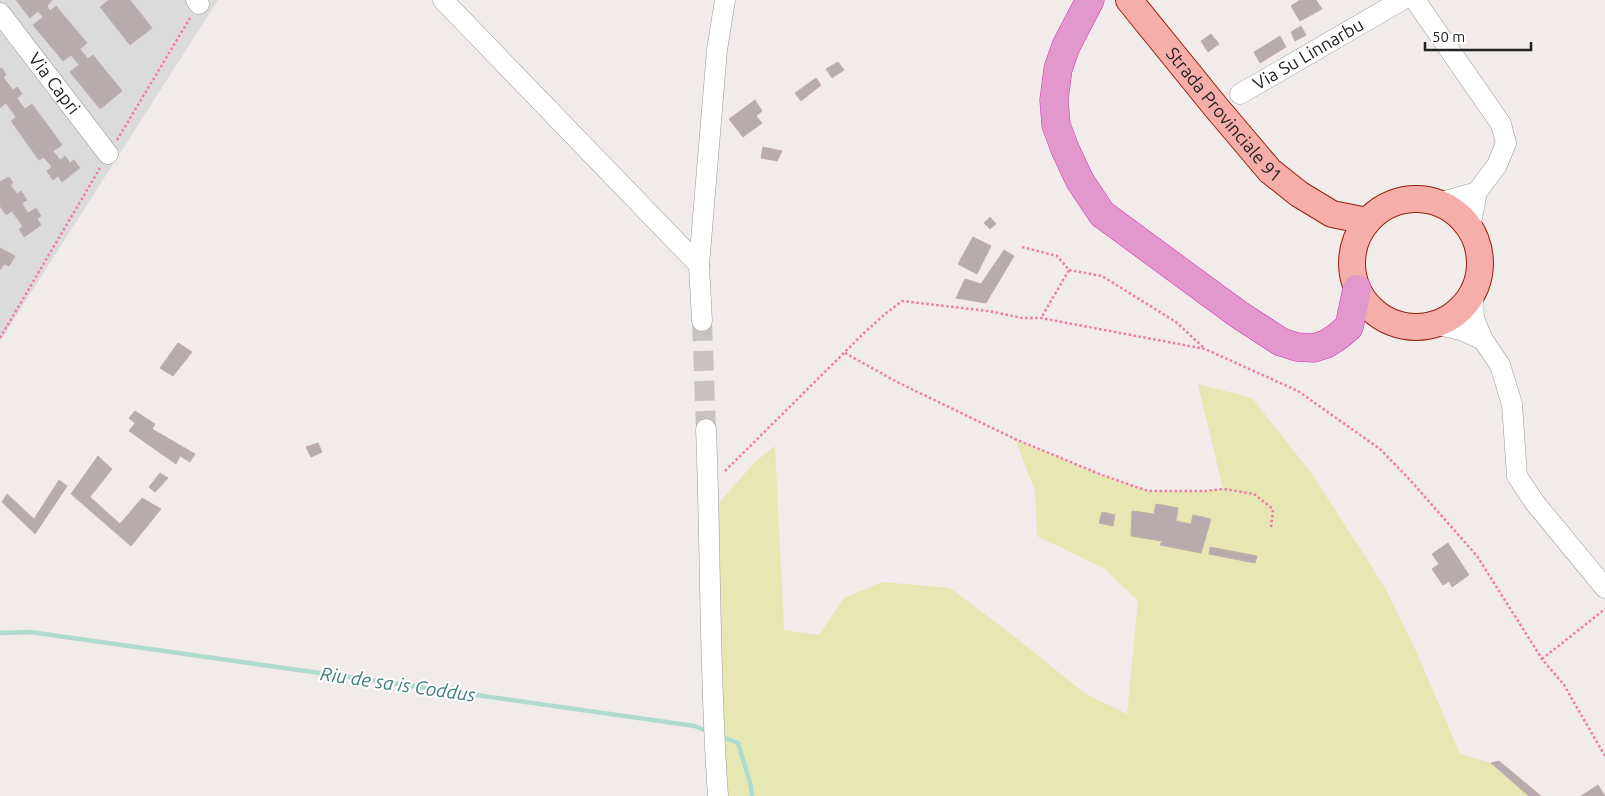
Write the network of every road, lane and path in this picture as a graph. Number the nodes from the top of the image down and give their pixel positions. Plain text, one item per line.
1 (443, 0) edge
2 (724, 0) edge
3 (1129, 0) edge
4 (1402, 0) edge
5 (1415, 0) edge
6 (1089, 1) edge
7 (0, 12) edge
8 (1240, 94) dead end
9 (108, 154) dead end
10 (1477, 192) junction
11 (1438, 202) junction
12 (1332, 214) junction
13 (1367, 221) junction
14 (1470, 228) junction
15 (1022, 247) dead end
16 (1353, 248) junction
17 (699, 264) junction
18 (1069, 270) junction
19 (1357, 289) junction
20 (1473, 291) junction
21 (1041, 318) junction
22 (702, 321) tunnel mouth
23 (1434, 324) junction
24 (1483, 340) junction
25 (1205, 349) junction
26 (845, 353) junction
27 (706, 429) tunnel mouth
28 (708, 489) junction
29 (1271, 527) dead end
30 (1605, 588) edge
31 (1605, 609) edge
32 (1542, 659) junction
33 (1605, 756) edge
34 (718, 796) edge

1 - 17 street
2 - 17 street
3 - 12 main road, Strada Provinciale 91
4 - 8 street, Via Su Linnarbu
5 - 10 street
6 - 19 highway
7 - 9 street, Via Capri
10 - 11 street
10 - 14 street
11 - 13 main road
11 - 14 main road
12 - 13 main road, Strada Provinciale 91
12 - 16 main road, Strada Provinciale 91
13 - 16 main road
14 - 20 main road
15 - 18 path
16 - 19 main road
17 - 22 street
18 - 21 path
18 - 25 path
19 - 23 main road
20 - 23 main road
20 - 24 street
21 - 25 path
21 - 26 path
23 - 24 street
24 - 30 street
25 - 32 path
26 - 28 path
26 - 29 path
27 - 28 street
28 - 34 street
31 - 32 path
32 - 33 path

